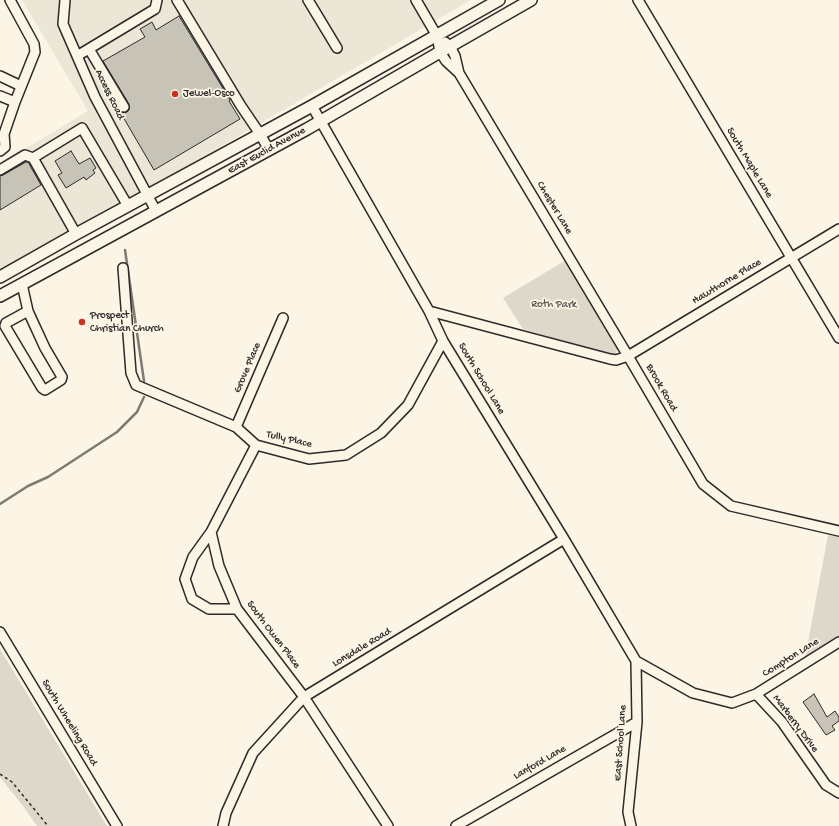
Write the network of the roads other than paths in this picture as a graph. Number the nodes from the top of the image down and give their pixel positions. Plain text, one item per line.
1 (10, 0) edge
2 (65, 0) edge
3 (158, 0) edge
4 (178, 0) edge
5 (308, 0) edge
6 (416, 0) edge
7 (499, 0) edge
8 (531, 0) edge
9 (638, 0) edge
10 (437, 36) junction
11 (450, 46) junction
12 (337, 48) dead end
13 (89, 49) junction
14 (440, 52) junction
15 (78, 56) junction
16 (459, 73) junction
17 (0, 76) edge
18 (21, 86) junction
19 (0, 96) edge
20 (15, 102) junction
21 (312, 106) junction
22 (124, 107) dead end
23 (320, 121) junction
24 (260, 134) junction
25 (269, 150) junction
26 (0, 151) edge
27 (33, 158) junction
28 (0, 170) edge
29 (148, 195) junction
30 (128, 206) junction
31 (156, 211) junction
32 (839, 229) edge
33 (76, 234) junction
34 (792, 257) junction
35 (124, 268) dead end
36 (0, 277) edge
37 (22, 284) junction
38 (0, 296) edge
39 (28, 311) junction
40 (429, 311) junction
41 (283, 318) dead end
42 (839, 338) edge
43 (443, 341) junction
44 (628, 356) junction
45 (236, 427) junction
46 (256, 445) junction
47 (839, 531) edge
48 (211, 532) junction
49 (564, 539) junction
50 (237, 609) junction
51 (0, 632) edge
52 (839, 642) edge
53 (636, 661) junction
54 (756, 694) junction
55 (304, 697) junction
56 (637, 722) junction
57 (839, 793) edge
58 (117, 826) edge
59 (223, 826) edge
60 (388, 826) edge
61 (456, 826) edge
62 (631, 826) edge

1 - 18 street
2 - 15 street, Access Road
3 - 13 street
4 - 24 street
5 - 12 street
6 - 10 street
7 - 10 main road, East Euclid Avenue
8 - 11 main road, East Euclid Avenue
9 - 34 street, South Maple Lane
10 - 11 street
10 - 14 street, Chester Lane
10 - 21 main road, East Euclid Avenue
11 - 14 main road, East Euclid Avenue
11 - 16 street, Chester Lane
13 - 15 street
13 - 22 street
14 - 16 street, Chester Lane
14 - 23 main road, East Euclid Avenue
15 - 29 street, Access Road
16 - 44 street, Chester Lane
17 - 18 street
18 - 20 street
19 - 20 street
20 - 26 street
21 - 23 street, South School Lane
21 - 24 main road, East Euclid Avenue
23 - 25 main road, East Euclid Avenue
23 - 40 street, South School Lane
24 - 25 street
24 - 29 main road, East Euclid Avenue
25 - 31 main road, East Euclid Avenue
27 - 28 street
27 - 30 street
27 - 33 street
29 - 30 main road, East Euclid Avenue
29 - 31 street, Access Road
30 - 33 main road, East Euclid Avenue
31 - 37 main road, East Euclid Avenue
32 - 34 street, Hawthorne Place
33 - 36 main road, East Euclid Avenue
34 - 42 street, South Maple Lane
34 - 44 street, Hawthorne Place
35 - 45 street, Tully Place
37 - 38 main road, East Euclid Avenue
37 - 39 street
39 - 39 street
40 - 43 street, South School Lane
40 - 44 street
41 - 45 street, Grove Place
43 - 46 street, Tully Place
43 - 49 street, South School Lane
44 - 47 street, Brook Road
45 - 46 street, Tully Place
46 - 48 street
48 - 50 street, South Owen Place
48 - 50 street
49 - 53 street, South School Lane
49 - 55 street, Lonsdale Road
50 - 55 street, South Owen Place
51 - 58 street, South Wheeling Road
52 - 54 street, Compton Lane
53 - 54 street, Marberry Drive
53 - 56 street, East School Lane
54 - 57 street, Marberry Drive
55 - 59 street, Lonsdale Road
55 - 60 street, South Owen Place
56 - 61 street, Lanford Lane
56 - 62 street, East School Lane

